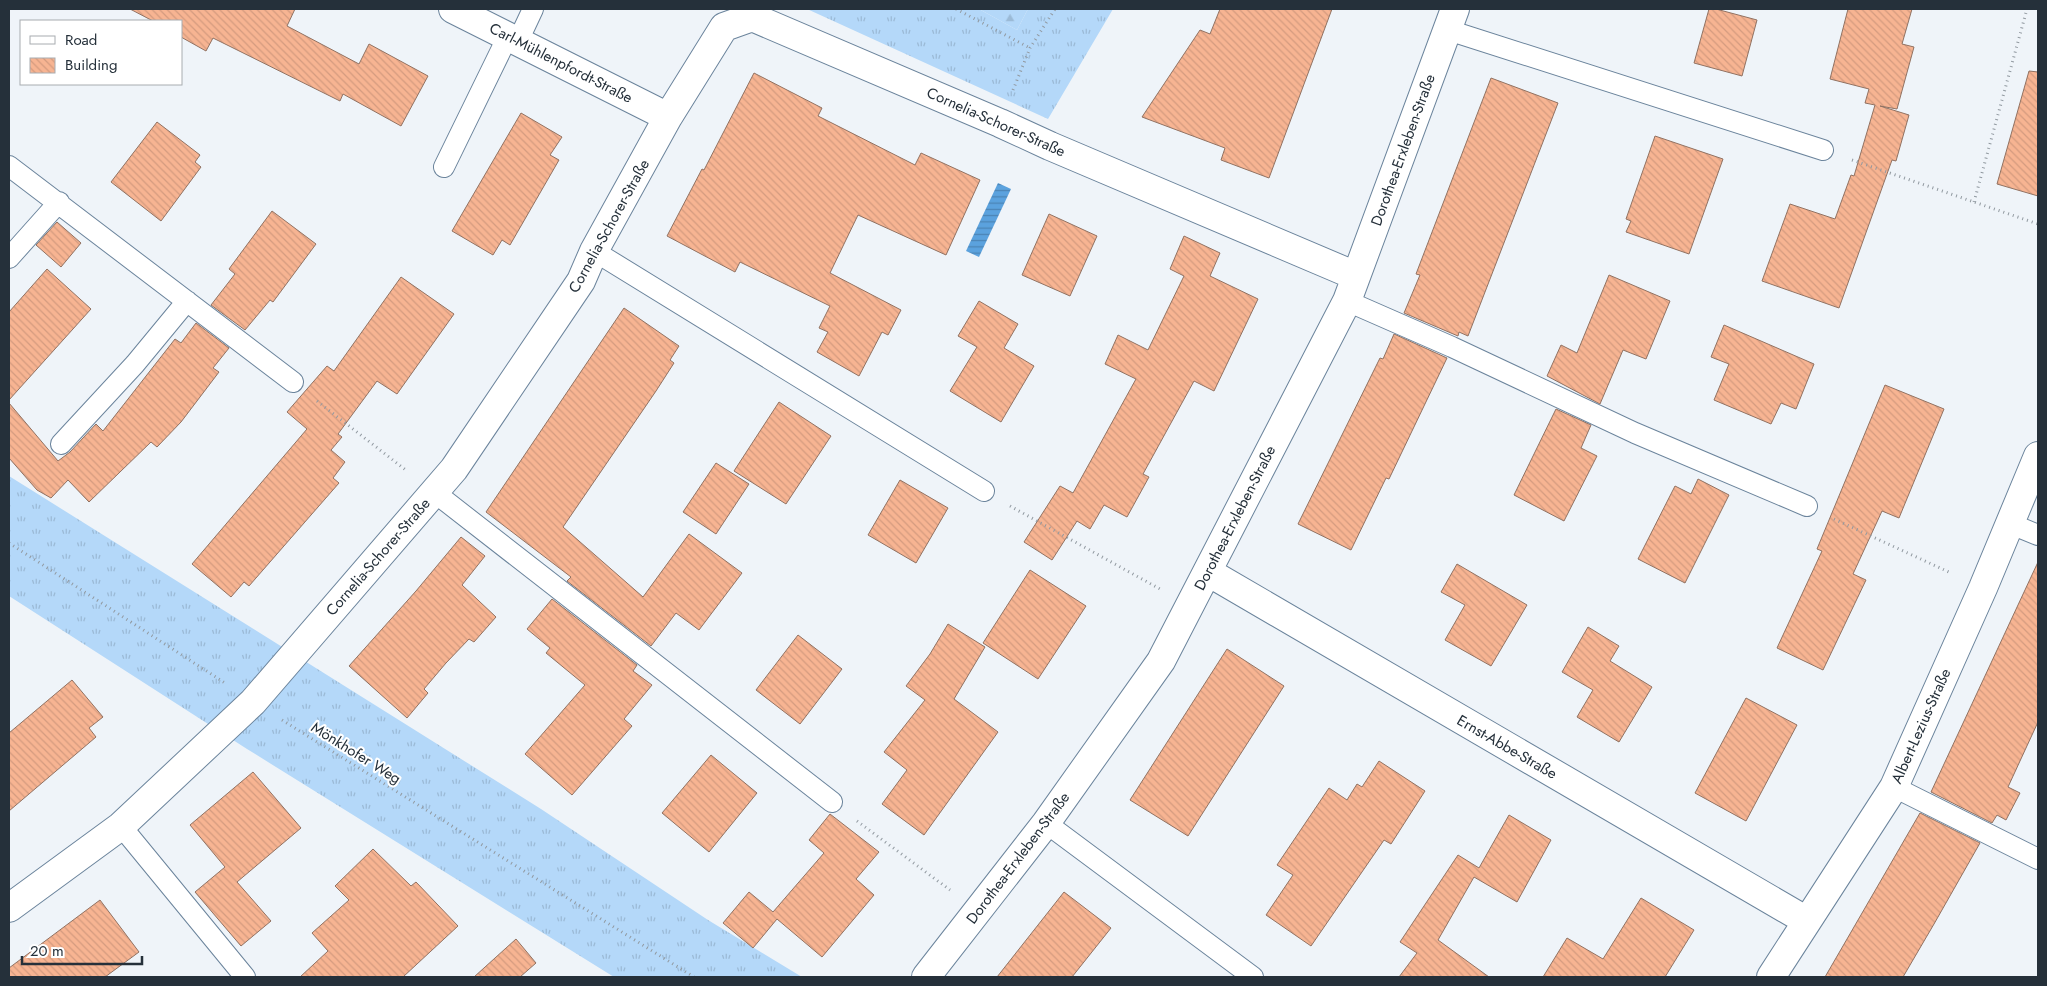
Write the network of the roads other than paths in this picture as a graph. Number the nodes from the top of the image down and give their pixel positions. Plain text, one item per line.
1 (453, 9) edge
2 (533, 9) edge
3 (1452, 19) edge
4 (513, 39) junction
5 (668, 117) junction
6 (1823, 150) road end
7 (9, 166) edge
8 (444, 167) dead end
9 (59, 202) junction
10 (594, 251) junction
11 (9, 258) edge
12 (1356, 276) junction
13 (187, 301) junction
14 (1347, 301) junction
15 (292, 382) road end
16 (61, 444) dead end
17 (2038, 456) edge
18 (984, 491) road end
19 (434, 492) junction
20 (1807, 506) road end
21 (2011, 524) junction
22 (2038, 534) edge
23 (1208, 572) junction
24 (1894, 788) junction
25 (832, 802) road end
26 (1046, 823) junction
27 (121, 826) junction
28 (2038, 859) edge
29 (9, 908) edge
30 (1807, 921) junction
31 (245, 977) edge
32 (926, 977) edge
33 (1253, 977) edge
34 (1771, 977) edge

1 - 4 street, Carl-Mühlenpfordt-Straße
2 - 4 lane
3 - 6 lane
3 - 12 street, Dorothea-Erxleben-Straße
4 - 5 street, Carl-Mühlenpfordt-Straße
4 - 8 lane
5 - 10 street, Cornelia-Schorer-Straße
5 - 12 street, Cornelia-Schorer-Straße
7 - 9 lane
9 - 11 lane
9 - 13 lane
10 - 18 lane
10 - 19 street, Cornelia-Schorer-Straße
12 - 14 street, Dorothea-Erxleben-Straße
13 - 15 lane
13 - 16 lane
14 - 20 lane
14 - 23 street, Dorothea-Erxleben-Straße
17 - 21 street, Albert-Lezius-Straße
19 - 25 lane
19 - 27 street, Cornelia-Schorer-Straße
21 - 22 lane
21 - 24 street, Albert-Lezius-Straße
23 - 26 street, Dorothea-Erxleben-Straße
23 - 30 street, Ernst-Abbe-Straße
24 - 28 lane
24 - 30 street, Albert-Lezius-Straße
26 - 32 street, Dorothea-Erxleben-Straße
26 - 33 lane
27 - 29 street, Cornelia-Schorer-Straße
27 - 31 lane
30 - 34 street, Albert-Lezius-Straße

